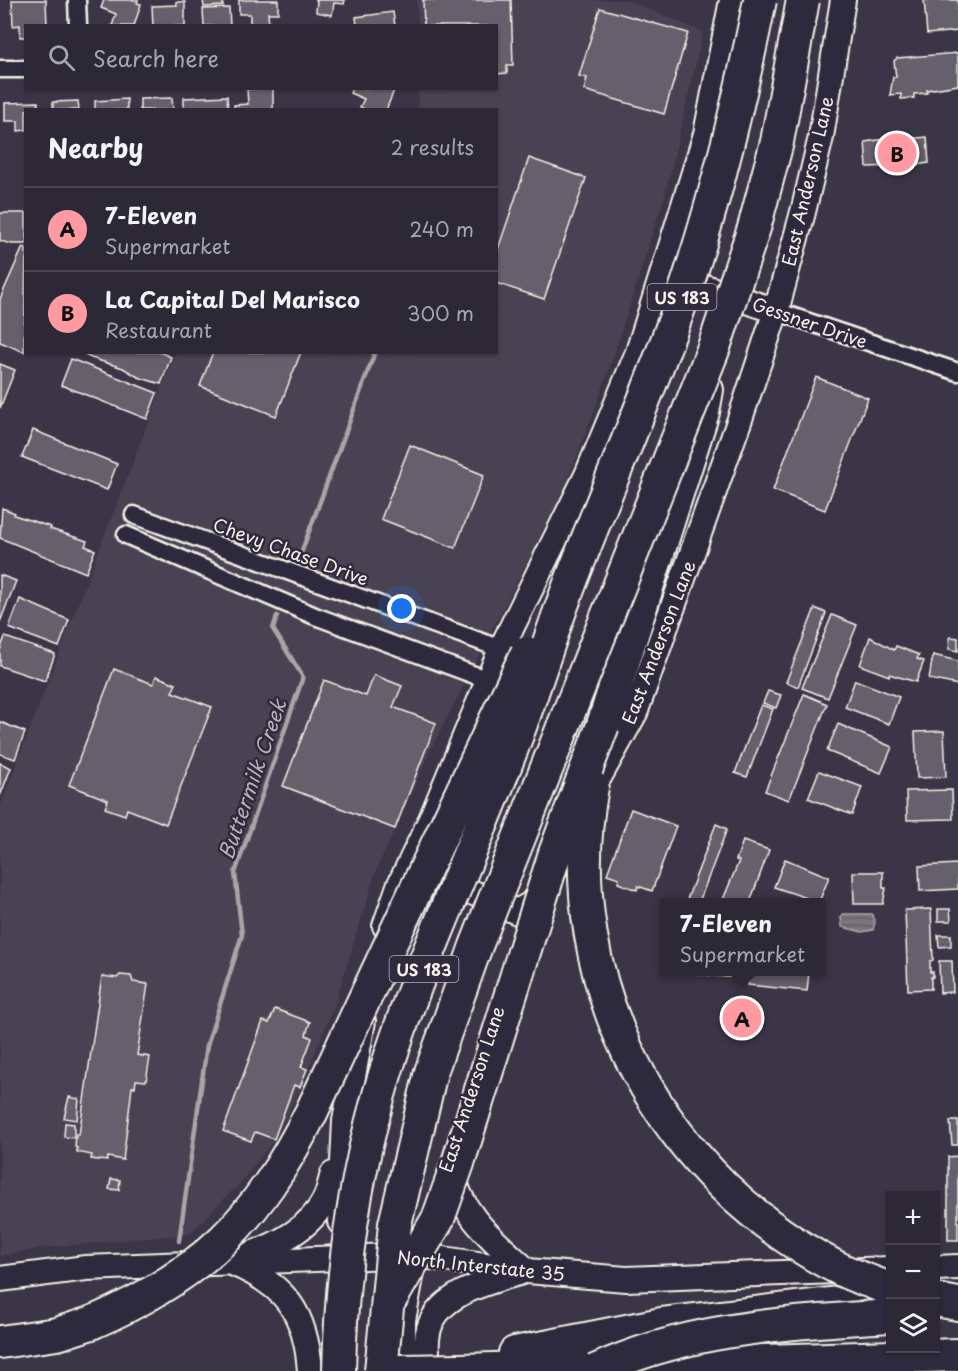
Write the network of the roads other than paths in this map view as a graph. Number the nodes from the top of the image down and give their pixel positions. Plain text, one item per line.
1 (77, 0) edge
2 (732, 0) edge
3 (760, 0) edge
4 (803, 0) edge
5 (839, 3) edge
6 (78, 24) edge
7 (0, 69) edge
8 (24, 69) edge
9 (663, 272) junction
10 (776, 311) junction
11 (713, 350) junction
12 (958, 372) edge
13 (134, 515) dead end
14 (126, 535) dead end
15 (570, 584) junction
16 (501, 649) junction
17 (488, 680) junction
18 (603, 725) junction
19 (431, 819) junction
20 (550, 879) junction
21 (345, 1121) junction
22 (451, 1156) junction
23 (415, 1255) junction
24 (338, 1256) junction
25 (227, 1262) junction
26 (958, 1267) edge
27 (940, 1268) edge
28 (886, 1269) edge
29 (527, 1271) junction
30 (0, 1279) edge
31 (886, 1287) edge
32 (958, 1289) edge
33 (940, 1291) edge
34 (886, 1298) edge
35 (940, 1301) edge
36 (958, 1304) edge
37 (958, 1311) edge
38 (940, 1312) edge
39 (886, 1316) edge
40 (0, 1342) edge
41 (958, 1355) edge
42 (462, 1366) edge
43 (310, 1371) edge
44 (333, 1371) edge
45 (339, 1371) edge
46 (381, 1371) edge
47 (403, 1371) edge
48 (428, 1371) edge
49 (596, 1371) edge

1 - 6 street
2 - 9 main road
3 - 15 highway, US 183, bridge
4 - 11 highway, US 183, bridge
5 - 10 main road, East Anderson Lane
7 - 8 street
9 - 10 main road, Gessner Drive
9 - 16 main road
10 - 12 street, Gessner Drive
10 - 20 main road, East Anderson Lane
11 - 18 highway, bridge
11 - 46 highway, US 183, bridge
13 - 16 street, Chevy Chase Drive
14 - 17 street
15 - 40 highway, bridge
15 - 45 highway, US 183, bridge
16 - 17 main road
17 - 19 main road
18 - 31 highway, bridge
18 - 44 highway, bridge
19 - 20 main road
19 - 21 main road
20 - 22 main road, East Anderson Lane
21 - 24 main road
21 - 25 main road
22 - 23 main road, East Anderson Lane
22 - 29 main road
23 - 24 main road, North Interstate 35
23 - 29 main road, North Interstate 35
23 - 47 main road, East Anderson Lane
24 - 25 main road, North Interstate 35
24 - 44 main road
25 - 30 main road, North Interstate 35
25 - 43 main road
26 - 27 main road
28 - 29 main road, North Interstate 35
29 - 48 main road
32 - 33 highway
34 - 42 highway
35 - 36 highway
37 - 38 highway
39 - 49 highway, bridge
41 - 42 highway
42 - 47 highway, bridge

